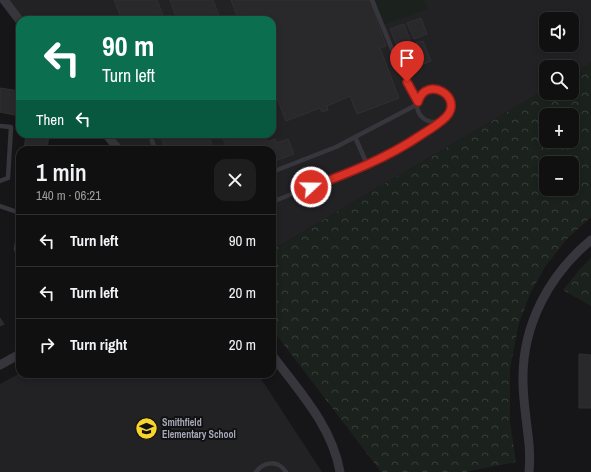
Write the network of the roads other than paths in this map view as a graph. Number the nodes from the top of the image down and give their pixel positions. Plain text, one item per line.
1 (4, 0) edge
2 (372, 0) edge
3 (16, 16) edge
4 (418, 103) junction
5 (444, 119) junction
6 (0, 126) edge
7 (355, 137) junction
8 (367, 164) junction
9 (276, 170) edge
10 (0, 181) edge
11 (276, 200) edge
12 (0, 206) edge
13 (16, 212) edge
14 (591, 240) edge
15 (16, 356) edge
16 (276, 360) edge
17 (0, 365) edge
18 (256, 472) edge
19 (286, 472) edge
20 (340, 472) edge
21 (530, 472) edge

1 - 3 street
2 - 4 lane
4 - 5 lane
4 - 5 lane
4 - 7 lane
5 - 8 lane
6 - 10 lane
7 - 8 lane
7 - 9 lane
8 - 11 lane
12 - 13 lane
14 - 21 street
15 - 17 street
16 - 20 street
18 - 19 lane

